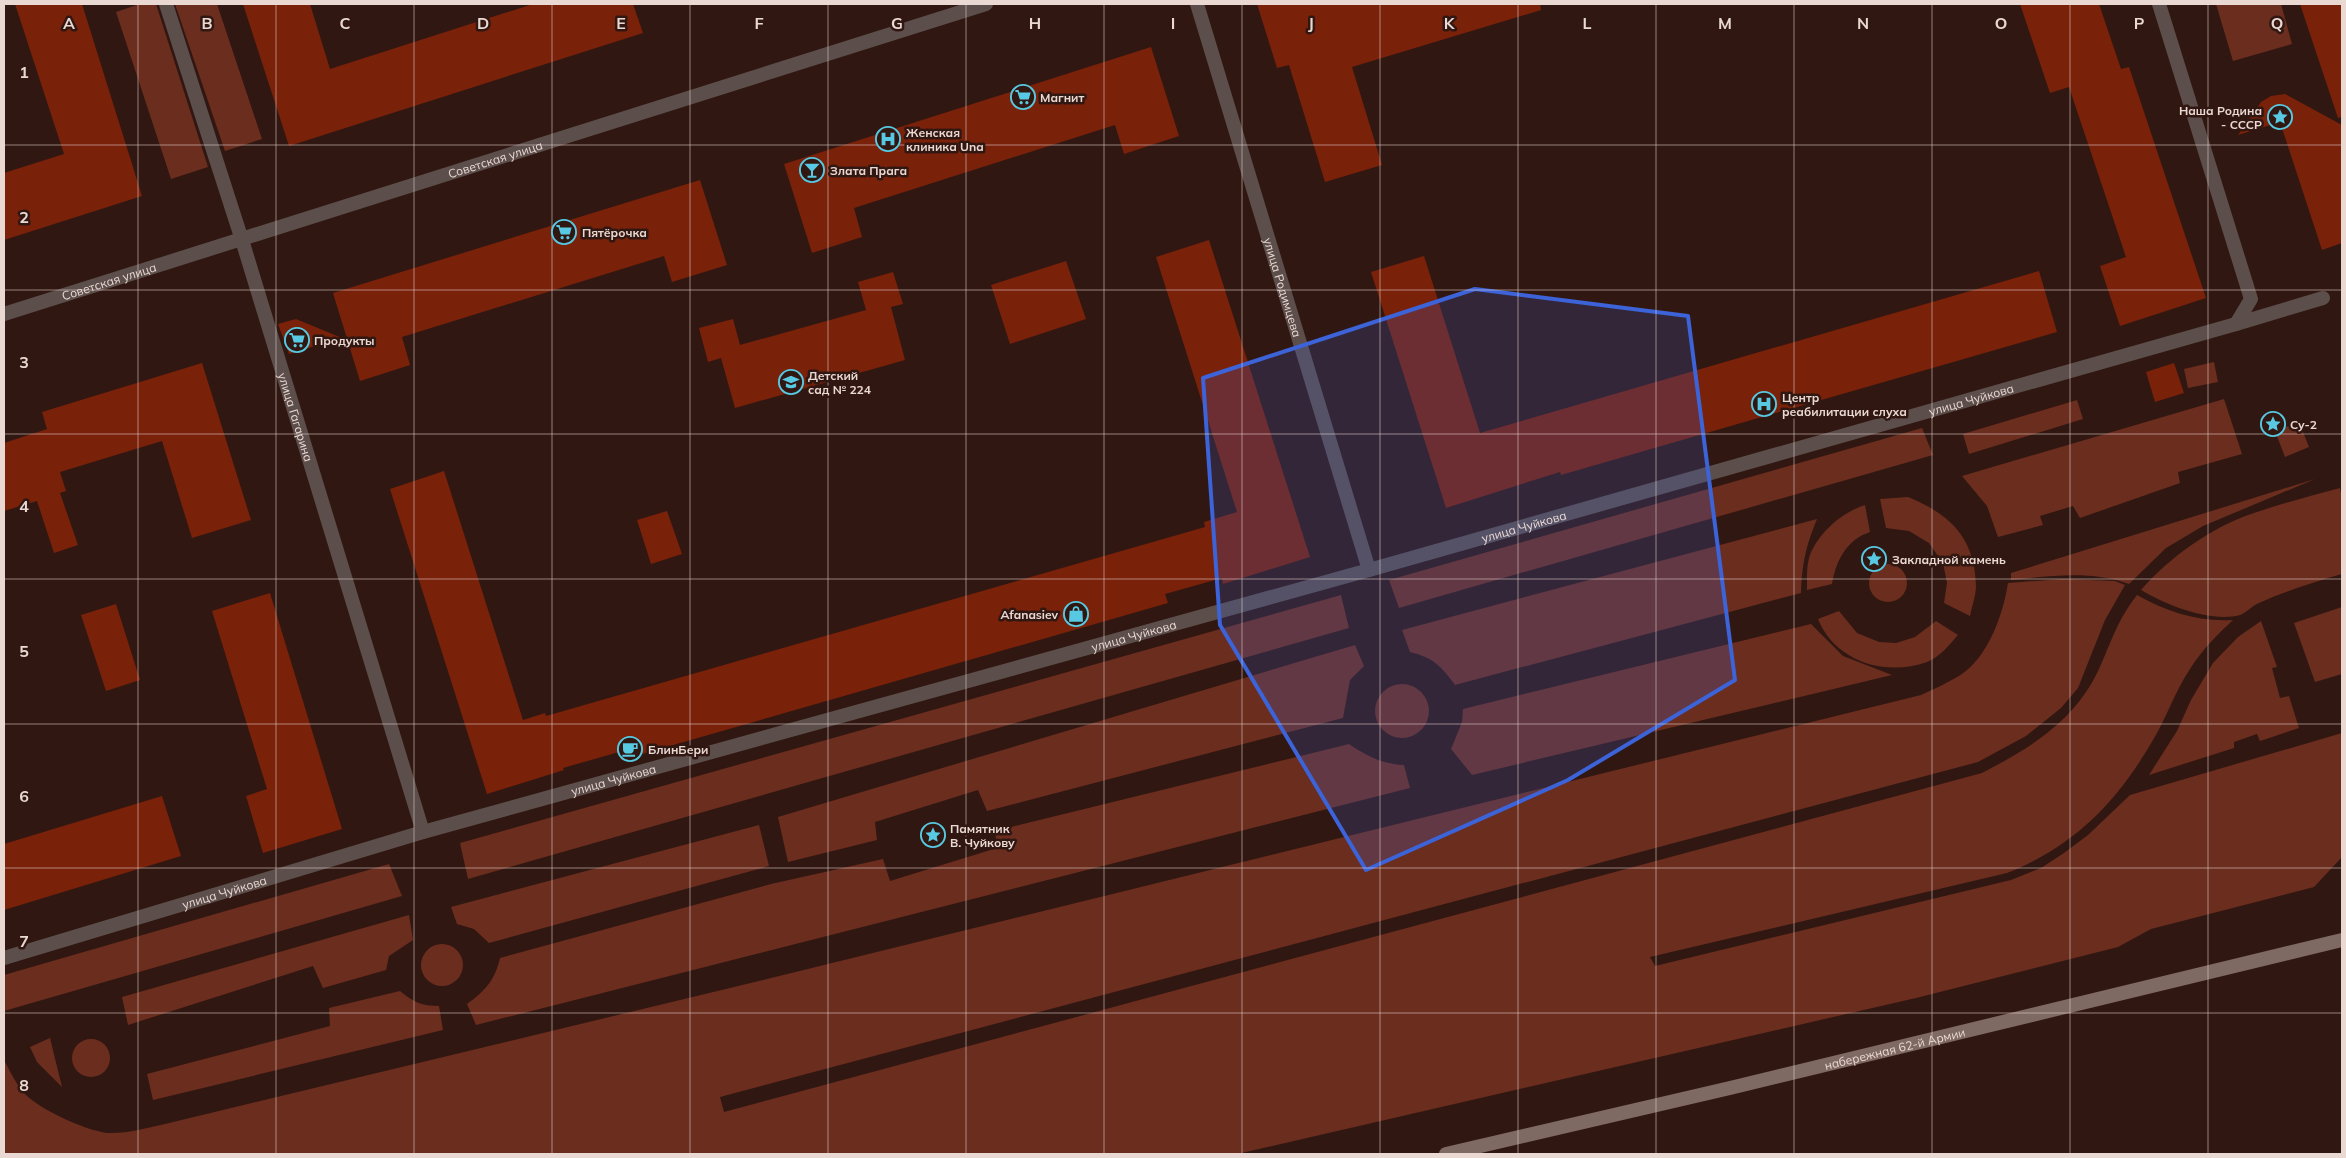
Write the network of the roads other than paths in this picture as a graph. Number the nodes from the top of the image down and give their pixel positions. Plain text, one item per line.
1 (166, 4) edge
2 (986, 4) edge
3 (1197, 4) edge
4 (2159, 4) edge
5 (242, 240) junction
6 (2323, 298) dead end
7 (4, 314) edge
8 (2236, 324) junction
9 (1370, 570) junction
10 (423, 832) junction
11 (2342, 940) edge
12 (4, 958) edge
13 (1446, 1154) edge

1 - 5 street, улица Гагарина
2 - 5 street, Советская улица
3 - 9 street, улица Родимцева
4 - 8 street
5 - 7 street, Советская улица
5 - 10 street, улица Гагарина
6 - 8 street, улица Чуйкова
8 - 9 street, улица Чуйкова
9 - 10 street, улица Чуйкова
10 - 12 street, улица Чуйкова
11 - 13 main road, набережная 62-й Армии

